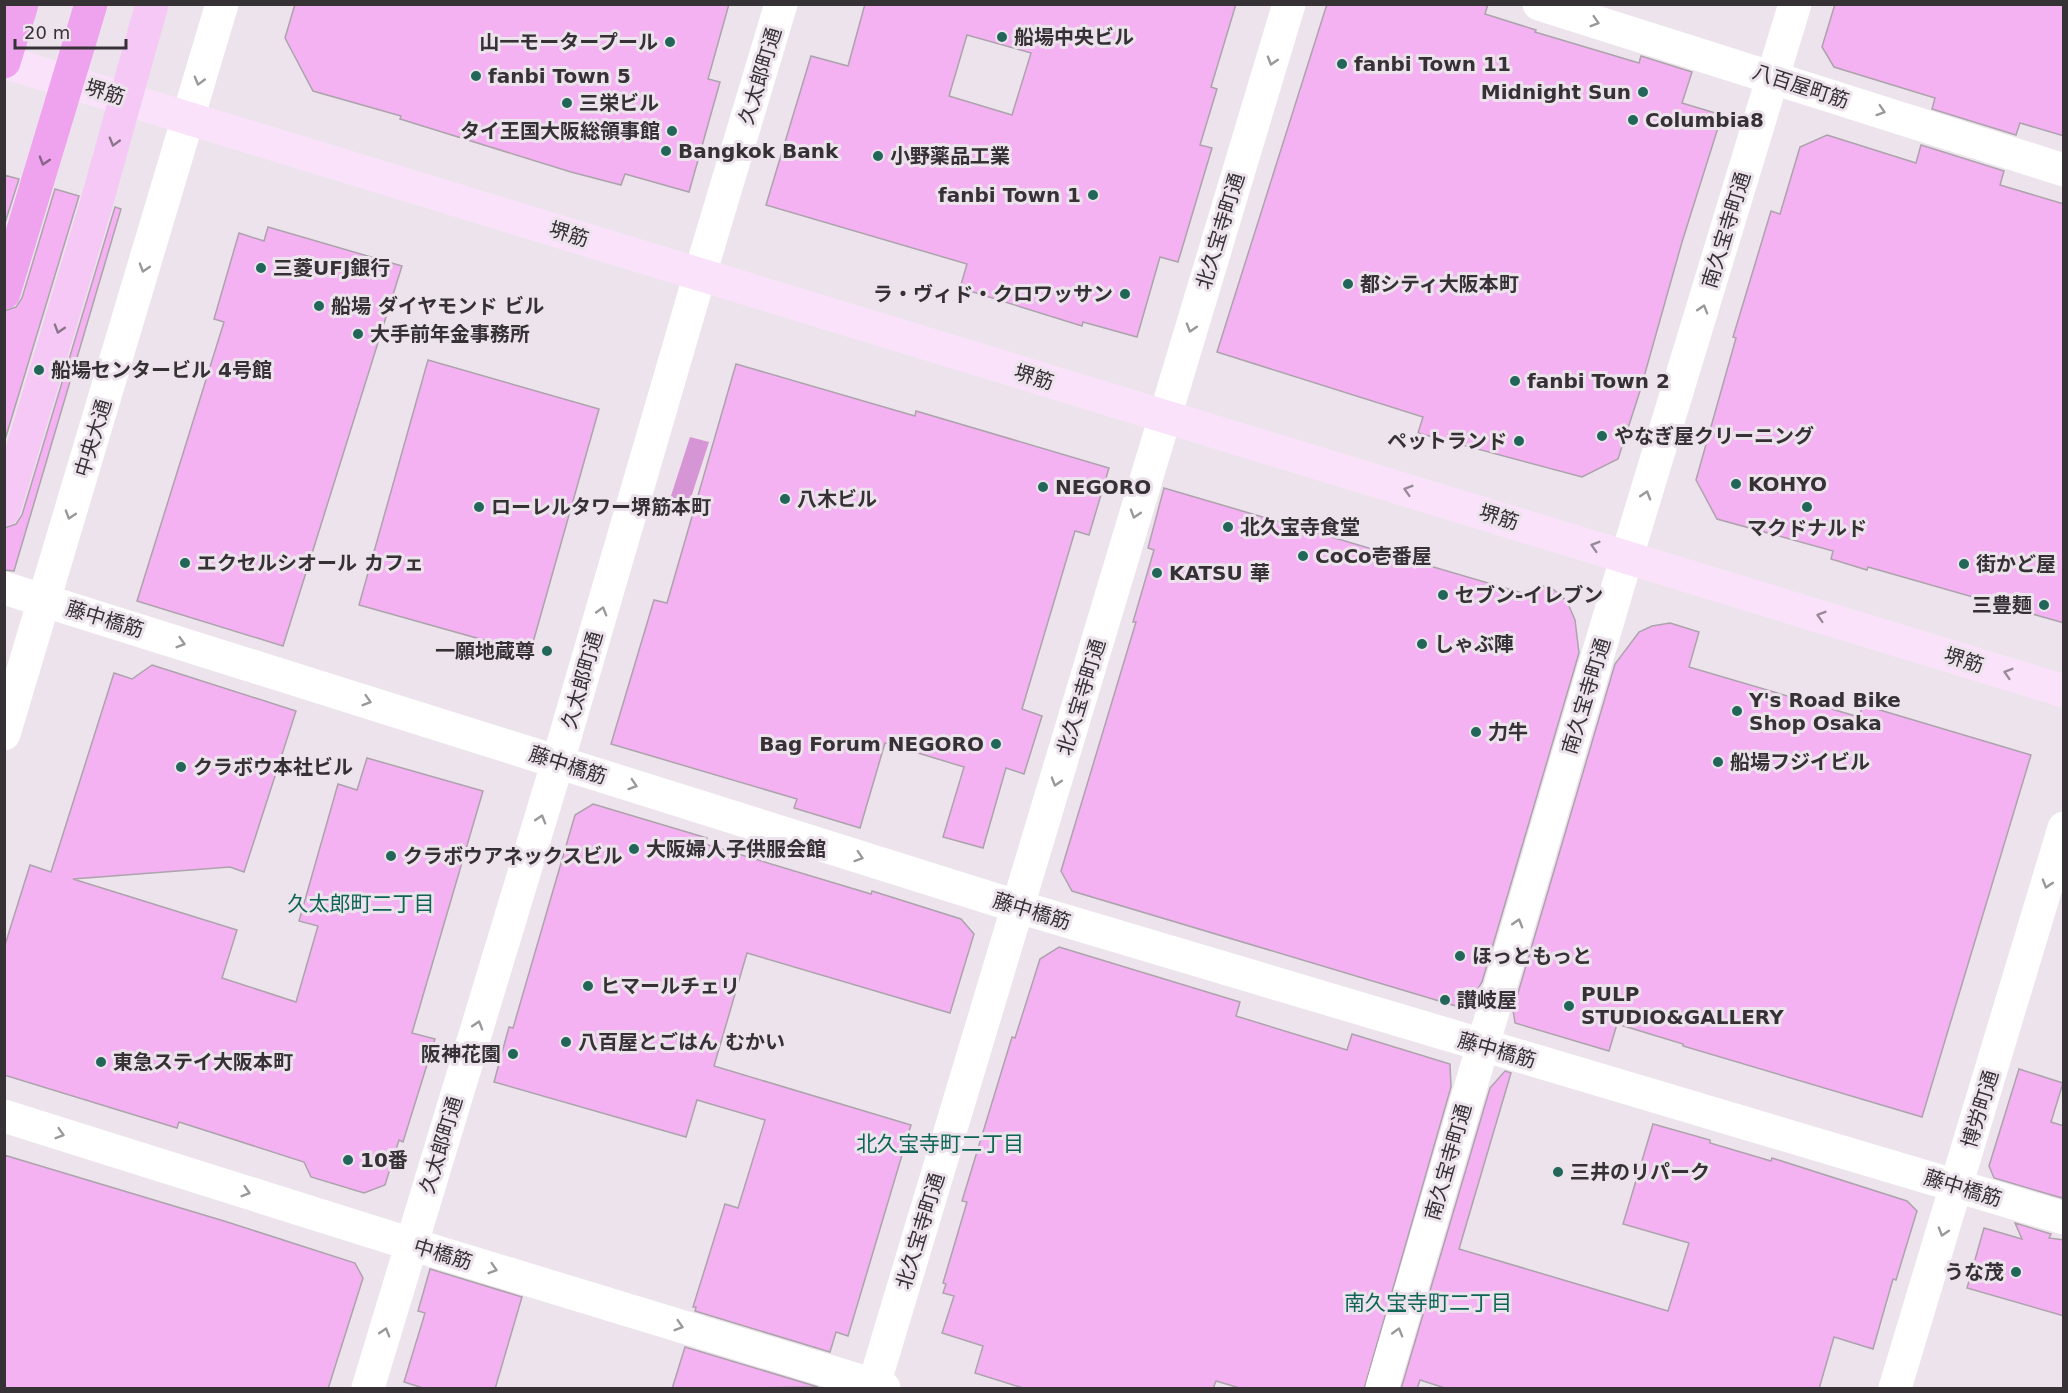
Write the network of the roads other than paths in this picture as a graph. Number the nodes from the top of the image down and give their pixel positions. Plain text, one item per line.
1 (22, 4) edge
2 (92, 4) edge
3 (152, 4) edge
4 (222, 4) edge
5 (781, 4) edge
6 (1288, 4) edge
7 (1539, 4) edge
8 (1795, 4) edge
9 (4, 62) edge
10 (1773, 77) junction
11 (189, 117) junction
12 (2064, 170) edge
13 (700, 274) junction
14 (4, 293) edge
15 (1164, 417) junction
16 (4, 510) edge
17 (1627, 556) junction
18 (4, 588) edge
19 (45, 600) junction
20 (2064, 691) edge
21 (4, 734) edge
22 (558, 761) junction
23 (2064, 828) edge
24 (1018, 907) junction
25 (1482, 1045) junction
26 (4, 1116) edge
27 (1957, 1186) junction
28 (2064, 1218) edge
29 (411, 1244) junction
30 (877, 1388) edge
31 (368, 1389) edge
32 (1382, 1389) edge
33 (1895, 1389) edge

1 - 9 highway
2 -> 14 highway
3 -> 16 main road
4 -> 11 street, 中央大通
5 - 13 street, 久太郎町通
6 -> 15 street, 北久宝寺町通
7 -> 10 street, 八百屋町筋
8 - 10 street, 南久宝寺町通
9 - 11 main road, 堺筋
10 -> 12 street, 八百屋町筋
17 -> 10 street, 南久宝寺町通
11 - 13 main road, 堺筋
11 -> 19 street, 中央大通
13 - 15 main road, 堺筋
22 -> 13 street, 久太郎町通
17 -> 15 main road, 堺筋
15 -> 24 street, 北久宝寺町通
20 -> 17 main road, 堺筋
25 -> 17 street, 南久宝寺町通
18 - 19 street, 藤中橋筋
19 - 21 street, 中央大通
19 -> 22 street, 藤中橋筋
22 -> 24 street, 藤中橋筋
29 -> 22 street, 久太郎町通
23 -> 27 street, 博労町通
24 - 25 street, 藤中橋筋
24 - 30 street, 北久宝寺町通
25 - 27 street, 藤中橋筋
32 -> 25 street, 南久宝寺町通
26 -> 29 street, 中橋筋
27 - 28 street, 藤中橋筋
27 -> 33 street, 博労町通
29 -> 30 street, 中橋筋
31 -> 29 street, 久太郎町通

